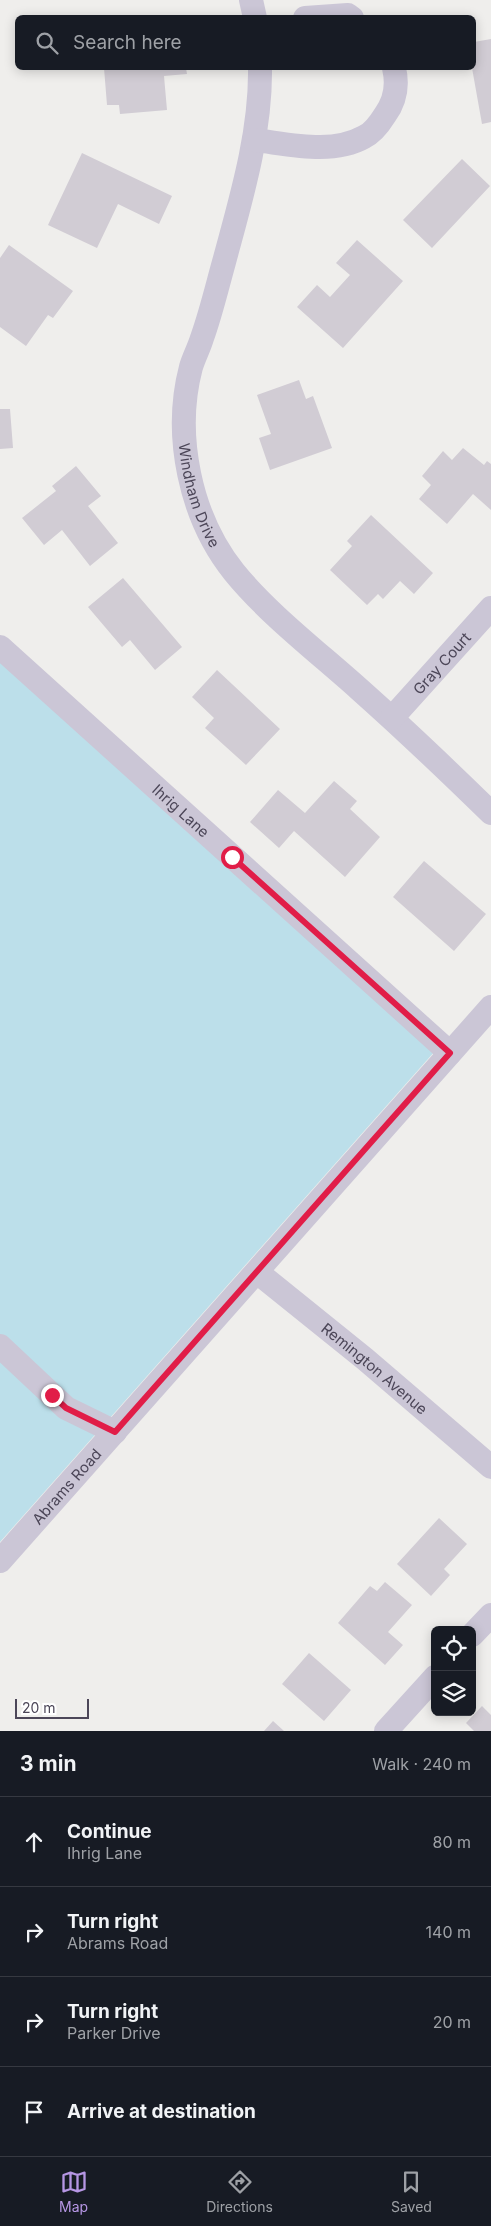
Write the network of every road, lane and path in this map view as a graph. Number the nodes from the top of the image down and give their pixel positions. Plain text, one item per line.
1 (251, 0) edge
2 (254, 15) edge
3 (260, 70) edge
4 (394, 70) edge
5 (254, 140) junction
6 (491, 608) edge
7 (0, 648) edge
8 (392, 718) junction
9 (491, 813) edge
10 (491, 1007) edge
11 (450, 1053) junction
12 (257, 1272) junction
13 (0, 1346) edge
14 (115, 1432) junction
15 (491, 1467) edge
16 (0, 1560) edge
17 (491, 1615) edge
18 (476, 1632) edge
19 (431, 1681) edge
20 (386, 1731) edge

1 - 2 street
3 - 5 street, Windham Drive
4 - 5 street
5 - 8 street, Windham Drive
6 - 8 street, Gray Court
7 - 11 street, Ihrig Lane
8 - 9 street, Windham Drive
10 - 11 street, Abrams Road
11 - 12 street, Abrams Road
12 - 14 street, Abrams Road
12 - 15 street, Remington Avenue
13 - 14 street
14 - 16 street, Abrams Road
17 - 18 street
19 - 20 street

